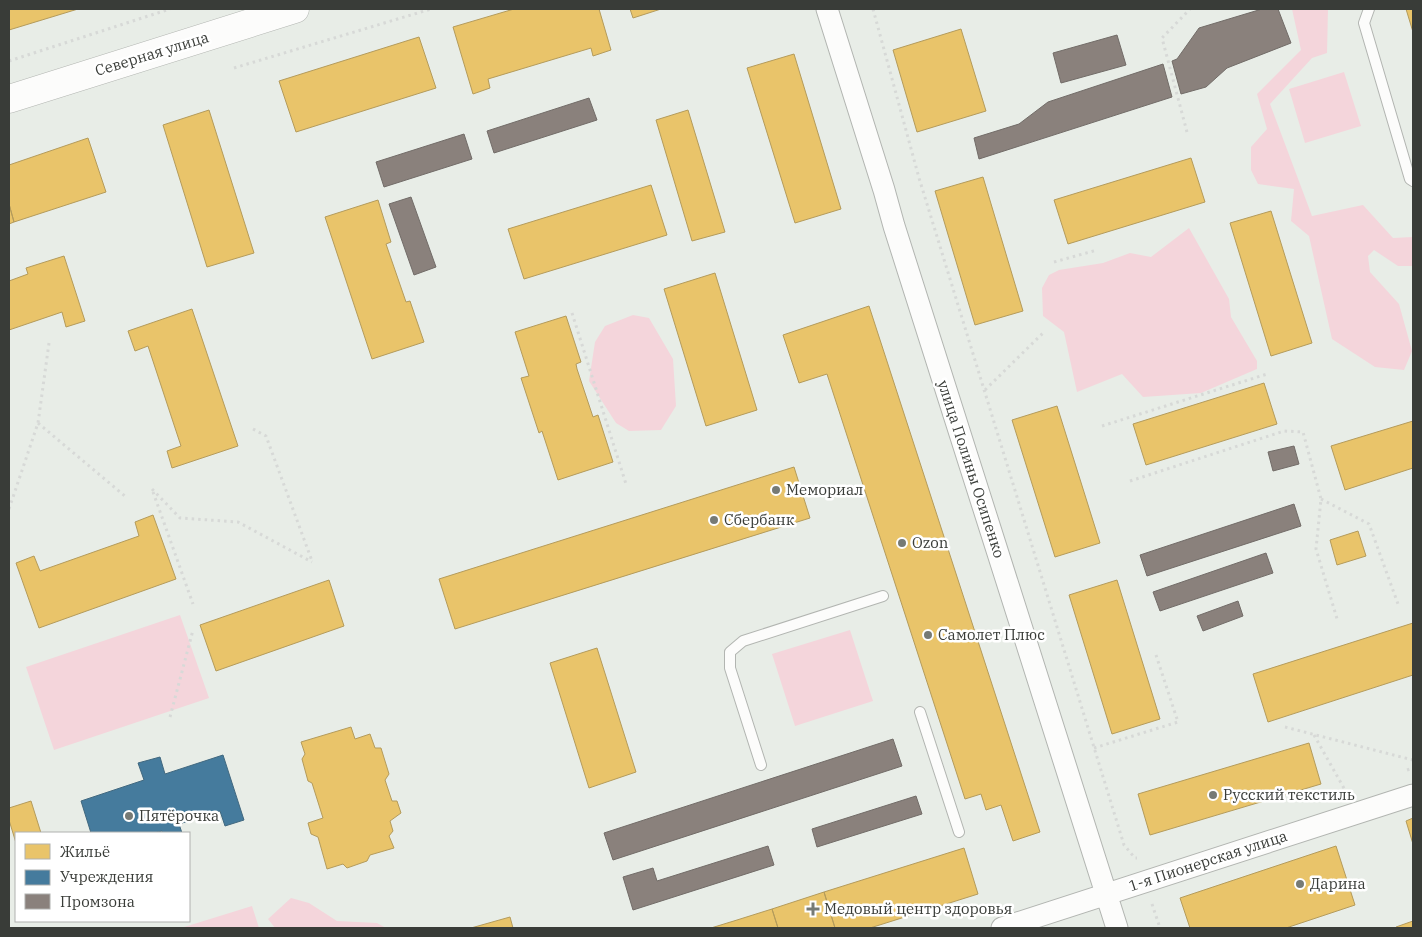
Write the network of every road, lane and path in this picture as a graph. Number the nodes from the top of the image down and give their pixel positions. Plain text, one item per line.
1 (170, 9) edge
2 (295, 9) edge
3 (431, 9) edge
4 (827, 9) edge
5 (873, 9) edge
6 (1190, 9) edge
7 (1370, 9) edge
8 (9, 61) edge
9 (234, 68) dead end
10 (9, 99) edge
11 (1187, 132) dead end
12 (1413, 181) edge
13 (1097, 250) dead end
14 (1054, 262) dead end
15 (572, 313) dead end
16 (1044, 332) dead end
17 (49, 343) dead end
18 (1267, 374) dead end
19 (984, 390) junction
20 (38, 422) junction
21 (1102, 426) dead end
22 (253, 429) dead end
23 (1130, 481) dead end
24 (626, 484) dead end
25 (126, 497) dead end
26 (1321, 499) junction
27 (9, 509) edge
28 (883, 596) dead end
29 (193, 604) dead end
30 (1398, 604) dead end
31 (1338, 622) dead end
32 (193, 630) dead end
33 (1155, 652) dead end
34 (920, 712) dead end
35 (170, 717) dead end
36 (1285, 727) dead end
37 (1313, 734) junction
38 (1094, 748) junction
39 (1413, 760) edge
40 (761, 765) dead end
41 (1345, 790) dead end
42 (1413, 795) edge
43 (958, 832) dead end
44 (1135, 858) dead end
45 (1105, 894) junction
46 (1152, 904) dead end
47 (1002, 928) edge
48 (1117, 928) edge
49 (1160, 928) edge

1 - 8 path
2 - 10 street, Северная улица
3 - 9 path
4 - 45 street, улица Полины Осипенко
5 - 19 path
6 - 11 path
7 - 12 lane
13 - 14 path
15 - 24 path
16 - 19 path
17 - 20 path
18 - 21 path
19 - 38 path
20 - 25 path
20 - 27 path
22 - 29 path
23 - 26 path
26 - 30 path
26 - 31 path
28 - 40 lane
32 - 35 path
33 - 38 path
34 - 43 lane
36 - 37 path
37 - 39 path
37 - 41 path
38 - 44 path
42 - 45 street, 1-я Пионерская улица
45 - 47 street, 1-я Пионерская улица
45 - 48 street, улица Полины Осипенко
46 - 49 path

